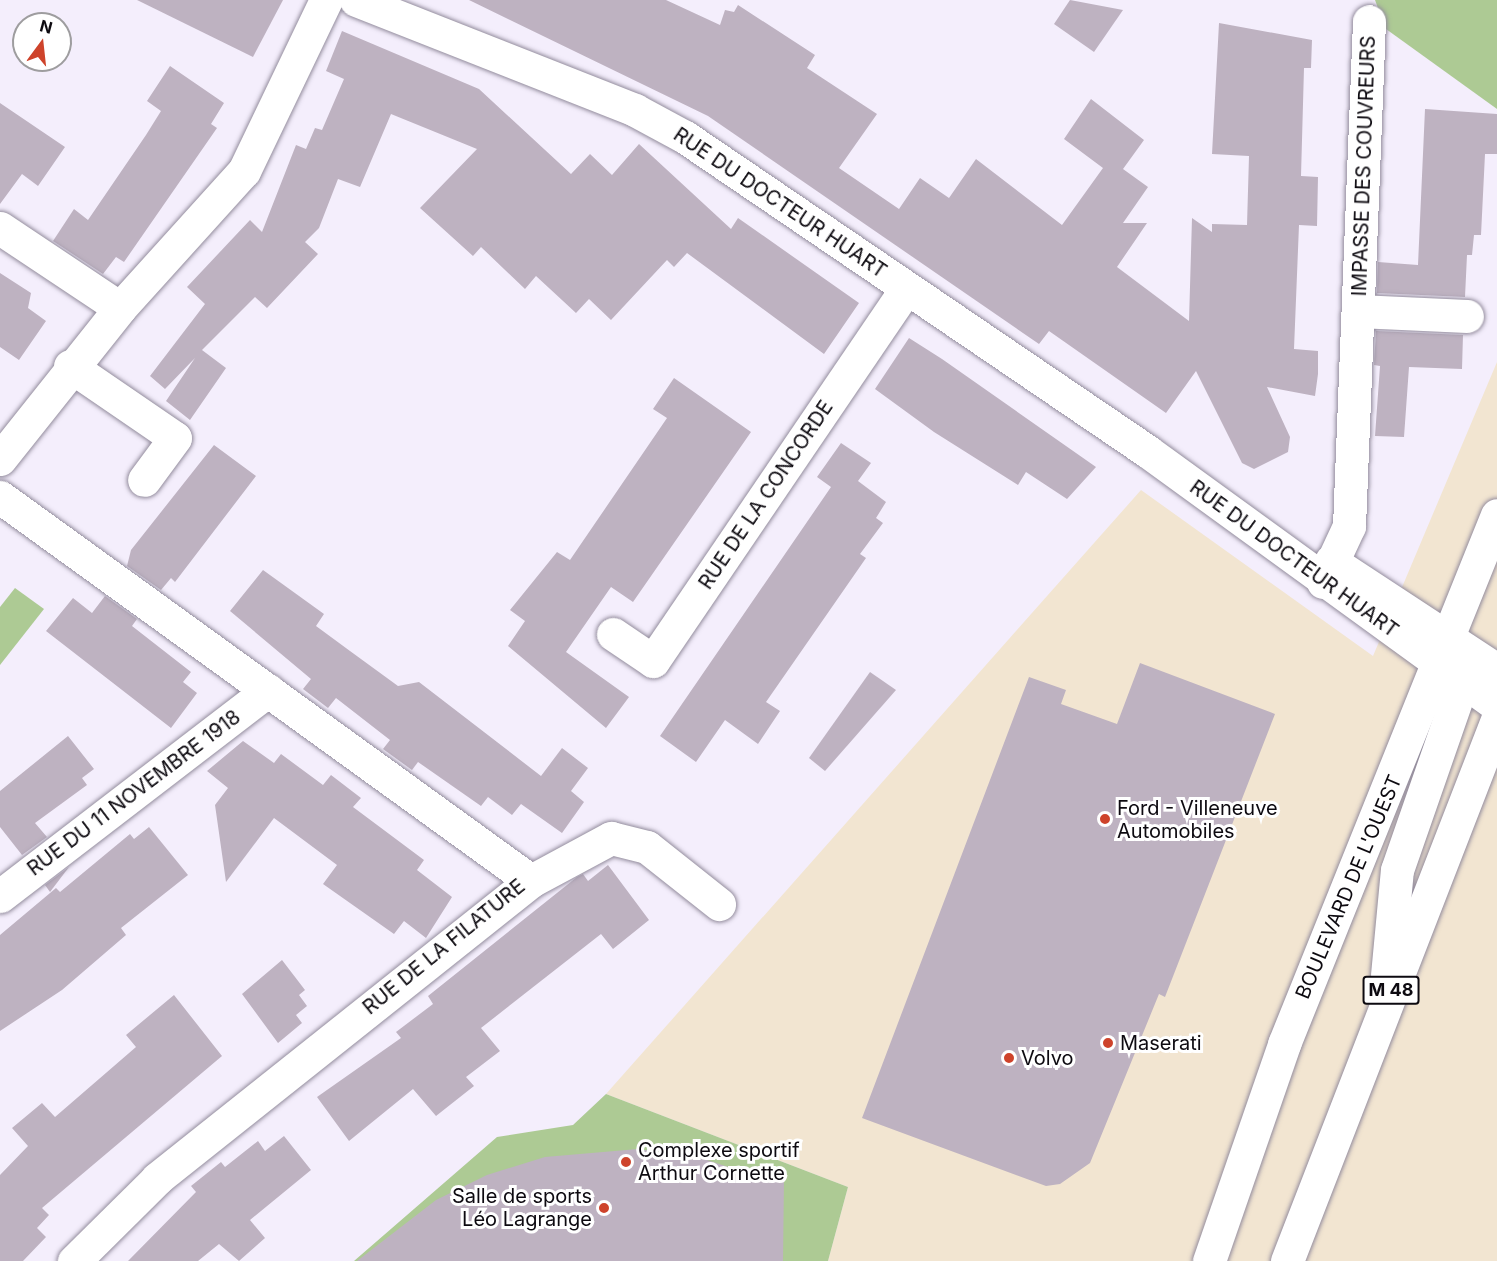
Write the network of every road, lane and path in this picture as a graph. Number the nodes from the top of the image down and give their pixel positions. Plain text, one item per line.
1 (326, 0) edge
2 (376, 4) edge
3 (1370, 21) dead end
4 (0, 228) edge
5 (906, 289) junction
6 (120, 308) junction
7 (1358, 311) junction
8 (1467, 316) dead end
9 (69, 366) junction
10 (0, 459) edge
11 (144, 480) dead end
12 (0, 497) edge
13 (1497, 515) edge
14 (1329, 572) junction
15 (613, 634) dead end
16 (1450, 663) junction
17 (1497, 670) edge
18 (268, 690) junction
19 (1497, 705) edge
20 (1497, 720) edge
21 (531, 881) junction
22 (0, 896) edge
23 (719, 904) dead end
24 (1385, 1004) junction
25 (74, 1261) edge
26 (1209, 1261) edge
27 (1287, 1261) edge

1 - 6 street
2 - 5 street, RUE DU DOCTEUR HUART
3 - 7 street, IMPASSE DES COUVREURS
4 - 6 street
5 - 14 street, RUE DU DOCTEUR HUART
5 - 15 street, RUE DE LA CONCORDE
6 - 9 street
7 - 8 street, IMPASSE DES COUVREURS
7 - 14 street, IMPASSE DES COUVREURS
9 - 10 street
9 - 11 street
12 - 18 street, RUE DE LA FILATURE
13 - 16 street, BOULEVARD DE L'OUEST
14 - 16 street, RUE DU DOCTEUR HUART
16 - 17 street
16 - 19 street
16 - 24 street
16 - 26 street, BOULEVARD DE L'OUEST
18 - 21 street, RUE DE LA FILATURE
18 - 22 street, RUE DU 11 NOVEMBRE 1918
20 - 24 street, M 48
21 - 23 street
21 - 25 street, RUE DE LA FILATURE
24 - 27 street, M 48

